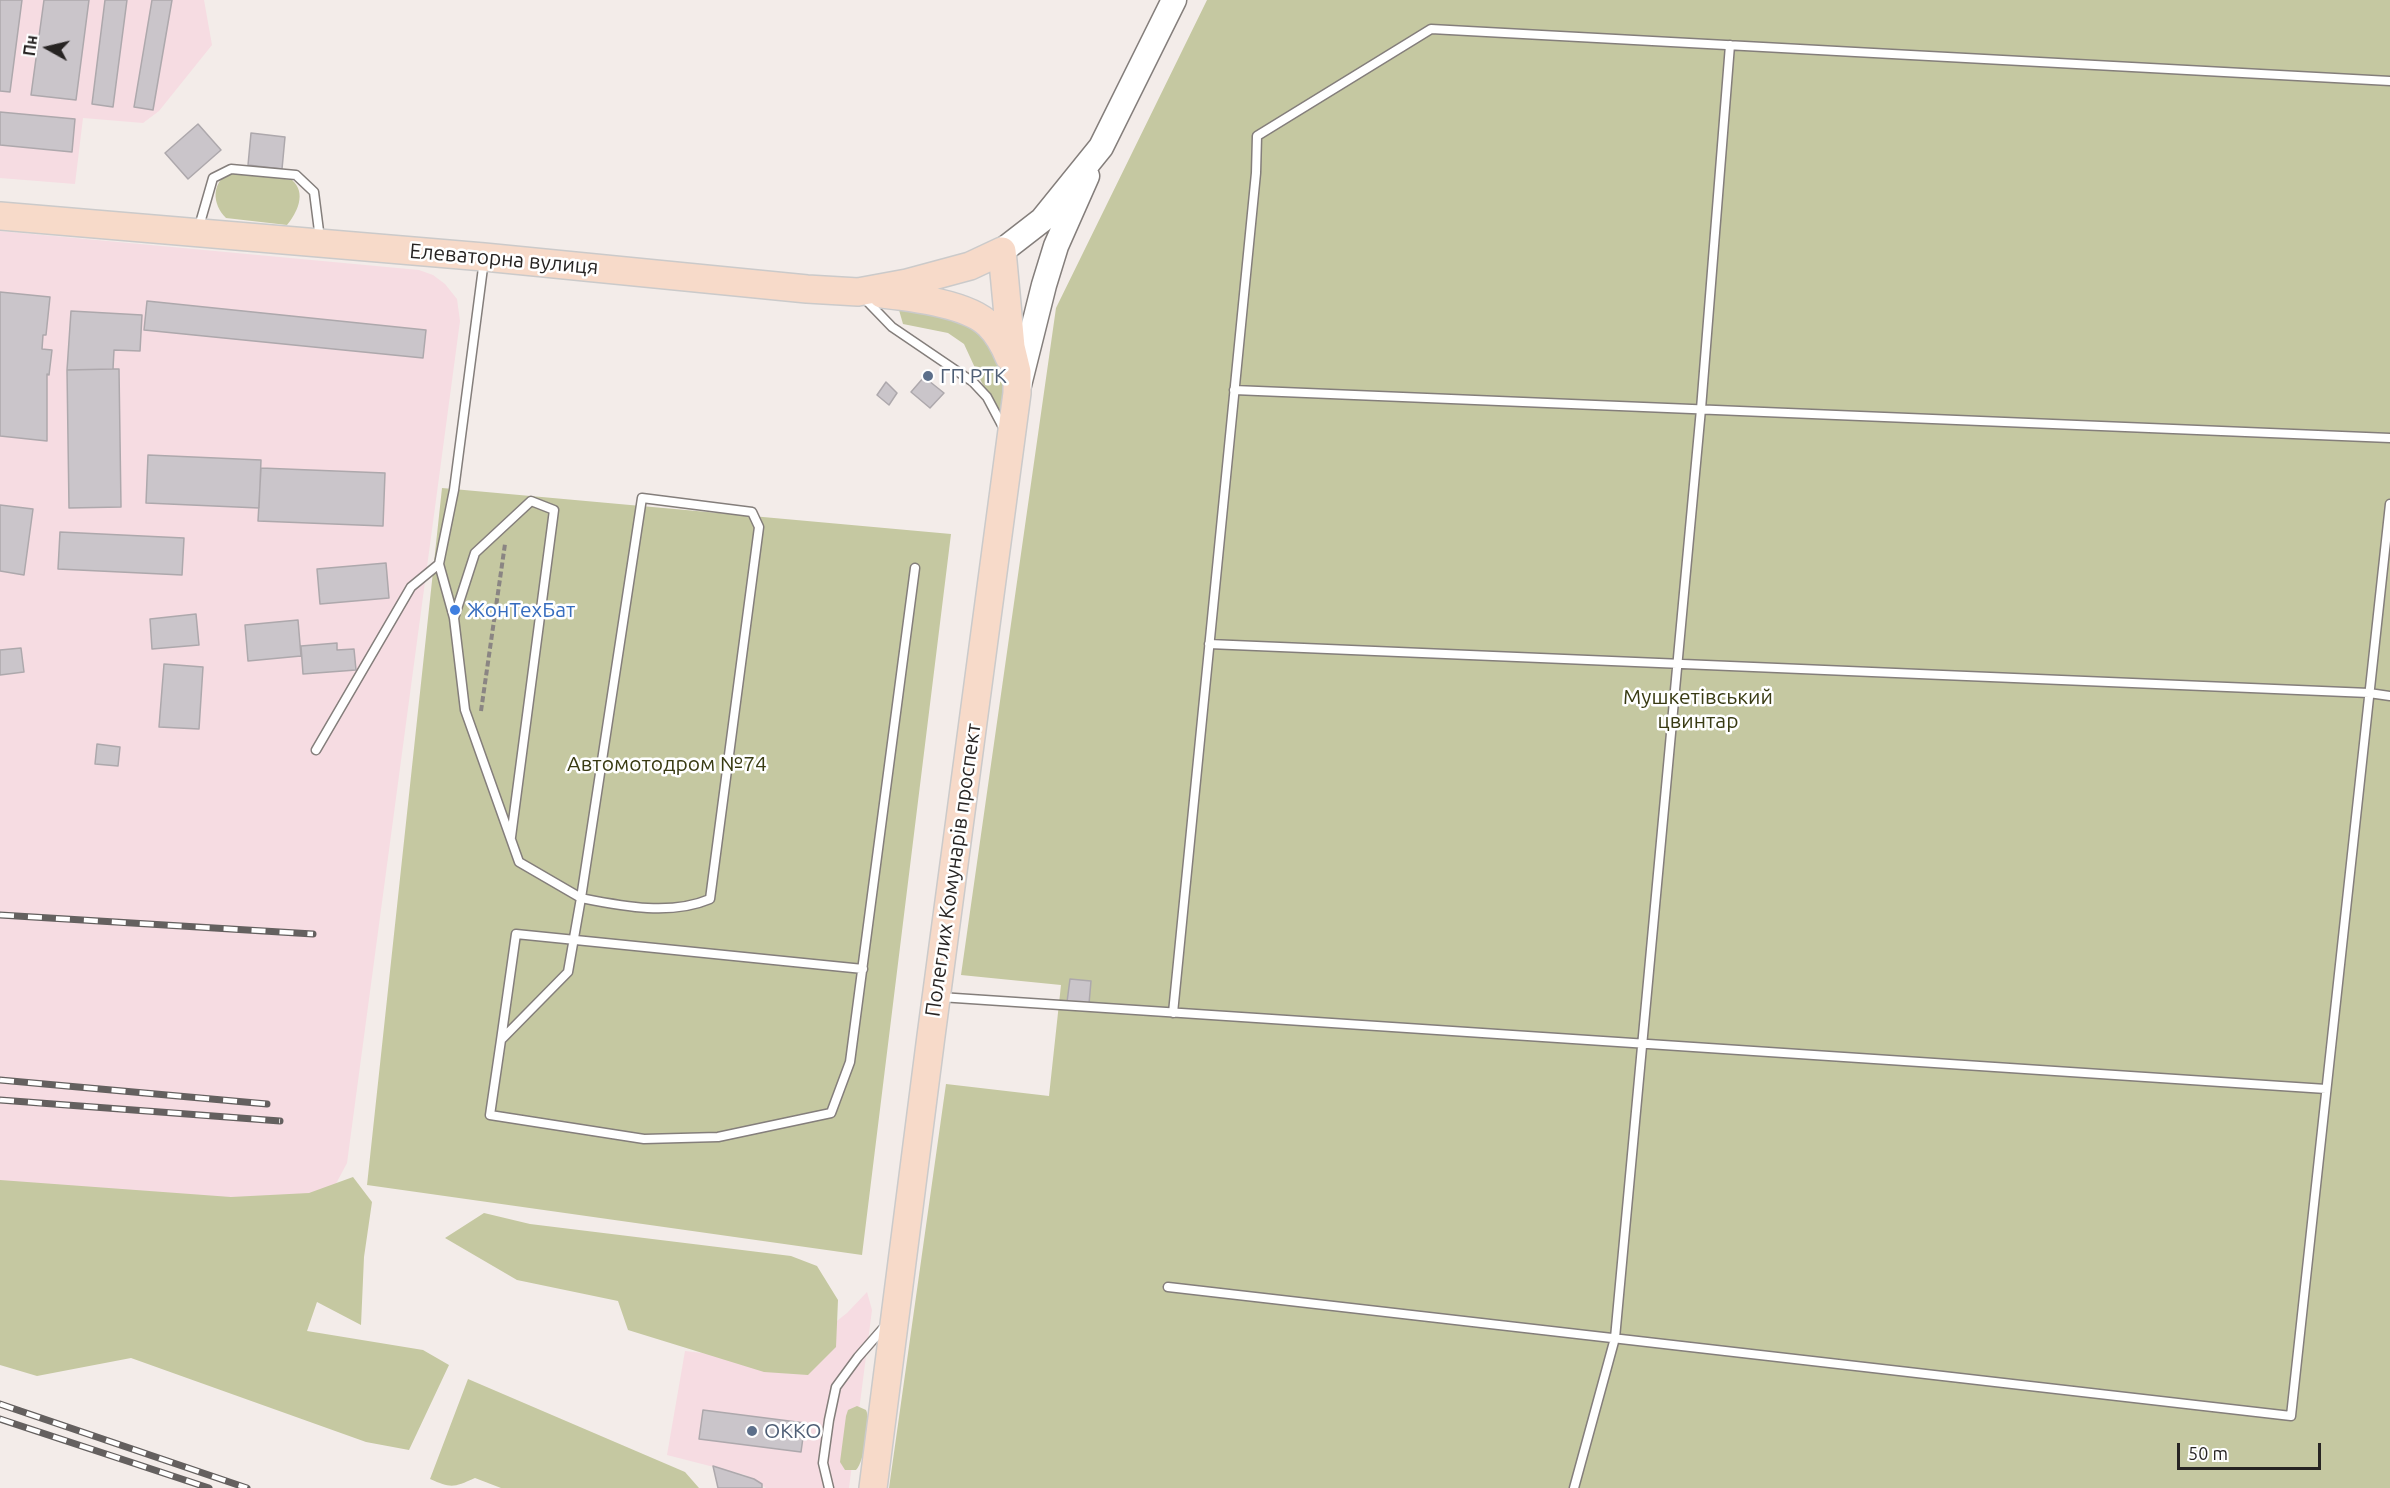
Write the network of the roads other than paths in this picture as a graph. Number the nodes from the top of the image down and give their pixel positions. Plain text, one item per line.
1 (1174, 0) edge
2 (1730, 45) junction
3 (2390, 81) edge
4 (1101, 147) junction
5 (0, 216) edge
6 (198, 233) junction
7 (320, 243) junction
8 (1002, 251) junction
9 (484, 257) junction
10 (858, 292) junction
11 (1234, 390) junction
12 (1017, 393) junction
13 (1701, 409) junction
14 (2390, 438) edge
15 (1011, 442) junction
16 (2390, 504) edge
17 (440, 564) junction
18 (915, 567) dead end
19 (453, 618) junction
20 (1209, 644) junction
21 (1677, 664) junction
22 (2369, 693) junction
23 (2390, 696) edge
24 (316, 750) dead end
25 (511, 840) junction
26 (581, 898) junction
27 (574, 939) junction
28 (862, 969) junction
29 (936, 997) junction
30 (1173, 1013) junction
31 (501, 1040) junction
32 (1642, 1045) junction
33 (2326, 1089) junction
34 (1168, 1287) dead end
35 (895, 1316) junction
36 (1615, 1338) junction
37 (829, 1488) edge
38 (873, 1488) edge
39 (1574, 1488) edge

1 - 4 main road
2 - 3 lane
2 - 11 lane
2 - 13 lane
4 - 8 main road
4 - 12 main road
5 - 6 main road, Елеваторна вулиця
6 - 7 main road, Елеваторна вулиця
6 - 7 lane
7 - 9 main road, Елеваторна вулиця
8 - 10 main road, Елеваторна вулиця
8 - 12 main road, Полеглих Комунарів проспект
9 - 10 main road, Елеваторна вулиця
9 - 17 lane
10 - 12 main road
10 - 15 lane
11 - 13 lane
11 - 20 lane
12 - 15 main road, Полеглих Комунарів проспект
13 - 14 lane
13 - 21 lane
15 - 29 main road, Полеглих Комунарів проспект
16 - 22 lane
17 - 19 lane
17 - 24 lane
18 - 28 lane
19 - 25 lane
19 - 25 lane
20 - 21 lane
20 - 30 lane
21 - 22 lane
21 - 32 lane
22 - 23 lane
22 - 33 lane
25 - 26 lane
26 - 26 lane
26 - 27 lane
27 - 28 lane
27 - 31 lane
27 - 31 lane
28 - 31 lane
29 - 30 lane
29 - 35 main road, Полеглих Комунарів проспект
30 - 32 lane
32 - 33 lane
32 - 36 lane
33 - 36 lane
34 - 36 lane
35 - 37 lane
35 - 38 main road, Полеглих Комунарів проспект
36 - 39 lane

